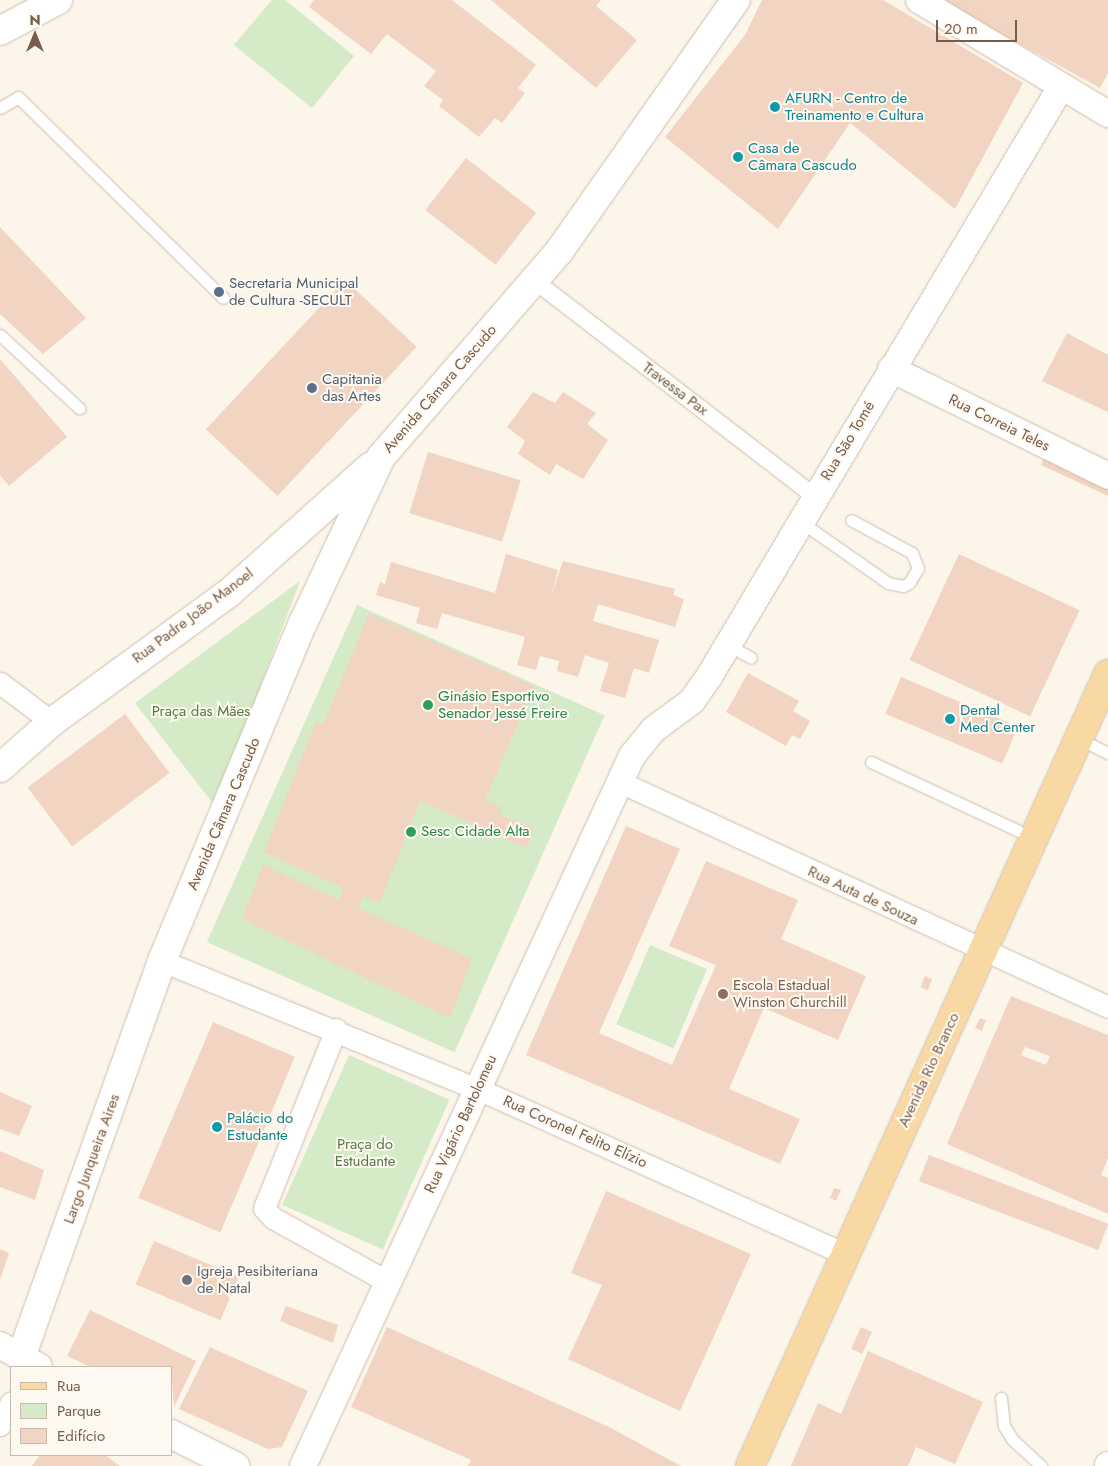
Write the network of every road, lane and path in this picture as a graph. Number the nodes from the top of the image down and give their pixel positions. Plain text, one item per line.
1 (58, 0) edge
2 (736, 0) edge
3 (919, 0) edge
4 (0, 31) edge
5 (1061, 87) junction
6 (0, 108) edge
7 (1108, 114) edge
8 (535, 281) junction
9 (223, 298) dead end
10 (0, 336) edge
11 (891, 369) junction
12 (79, 408) dead end
13 (381, 457) junction
14 (1108, 476) edge
15 (815, 498) junction
16 (851, 520) dead end
17 (801, 522) junction
18 (728, 646) junction
19 (751, 658) dead end
20 (1108, 674) edge
21 (0, 683) edge
22 (52, 722) junction
23 (1078, 738) junction
24 (1108, 753) edge
25 (871, 762) dead end
26 (0, 768) edge
27 (620, 782) junction
28 (1032, 837) junction
29 (983, 951) junction
30 (162, 961) junction
31 (1108, 1007) edge
32 (336, 1028) junction
33 (478, 1089) junction
34 (845, 1254) junction
35 (388, 1282) junction
36 (23, 1360) edge
37 (1001, 1398) dead end
38 (10, 1404) edge
39 (0, 1425) edge
40 (172, 1434) edge
41 (235, 1466) edge
42 (303, 1466) edge
43 (750, 1466) edge
44 (1041, 1466) edge

1 - 4 main road
2 - 8 main road, Avenida Câmara Cascudo
3 - 5 street
5 - 7 street
5 - 11 street, Rua São Tomé
6 - 9 lane
8 - 13 main road, Avenida Câmara Cascudo
8 - 15 street, Travessa Pax
10 - 12 lane
11 - 14 street, Rua Correia Teles
11 - 15 street, Rua São Tomé
13 - 22 main road, Rua Padre João Manoel
13 - 30 main road, Avenida Câmara Cascudo
15 - 17 street, Rua São Tomé
16 - 17 lane
17 - 18 street, Rua São Tomé
18 - 19 lane
18 - 27 street, Rua São Tomé
20 - 23 main road, Avenida Rio Branco
21 - 22 street
22 - 26 main road, Rua Padre João Manoel
23 - 24 lane
23 - 28 main road, Avenida Rio Branco
25 - 28 lane
27 - 29 street, Rua Auta de Souza
27 - 33 street, Rua Vigário Bartolomeu
28 - 29 main road, Avenida Rio Branco
29 - 31 street, Rua Auta de Souza
29 - 34 main road, Avenida Rio Branco
30 - 32 street, Rua Coronel Felito Elízio
30 - 36 main road, Largo Junqueira Aires
32 - 33 street, Rua Coronel Felito Elízio
32 - 35 street
33 - 34 street, Rua Coronel Felito Elízio
33 - 35 street, Rua Vigário Bartolomeu
34 - 43 main road, Avenida Rio Branco
35 - 42 street, Rua Vigário Bartolomeu
37 - 44 lane
38 - 39 street
40 - 41 main road

